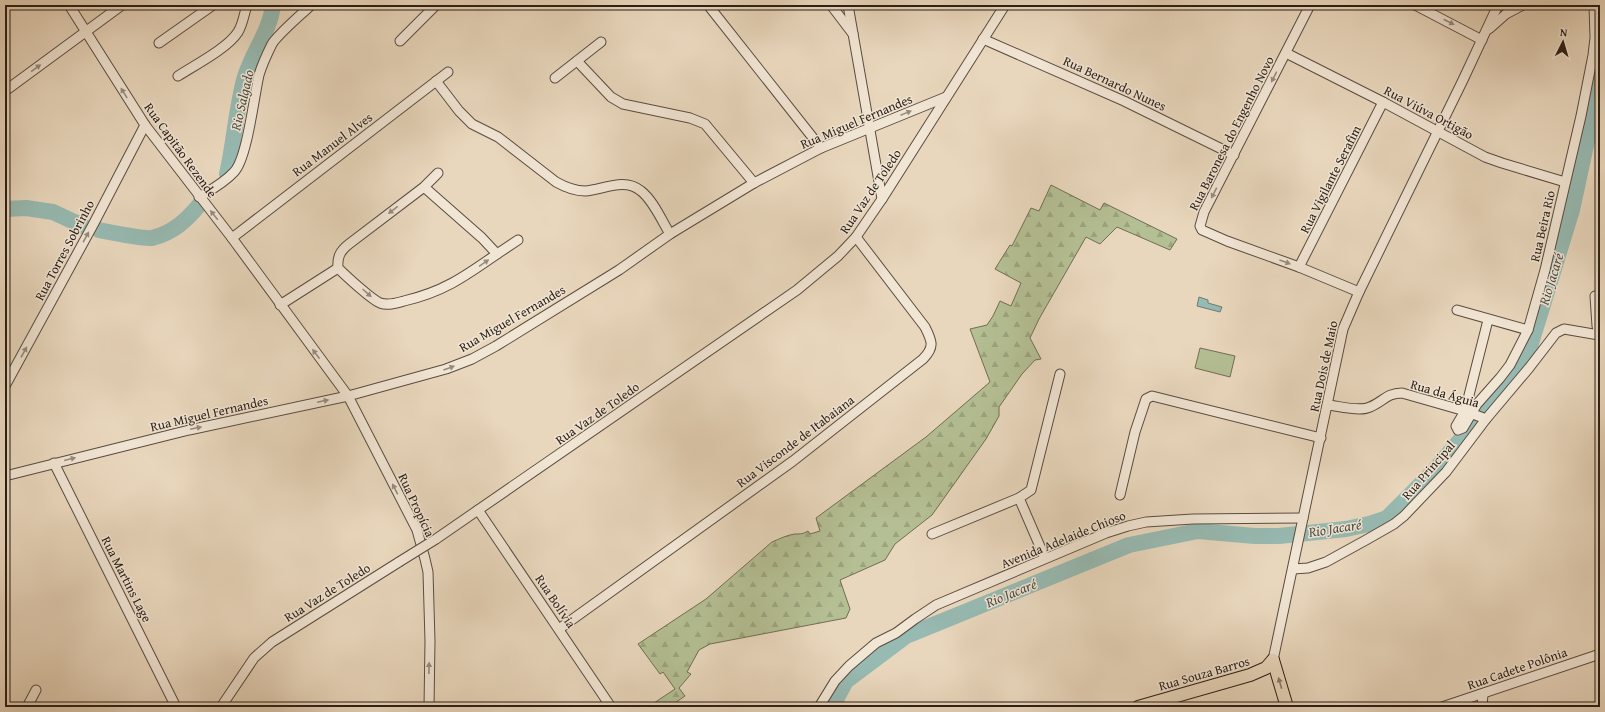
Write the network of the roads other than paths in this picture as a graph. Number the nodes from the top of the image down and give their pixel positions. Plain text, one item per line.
1 (69, 5) edge
2 (122, 5) edge
3 (213, 5) edge
4 (247, 5) edge
5 (311, 5) edge
6 (436, 5) edge
7 (708, 5) edge
8 (831, 5) edge
9 (848, 5) edge
10 (1005, 5) edge
11 (1310, 5) edge
12 (1415, 5) edge
13 (1498, 5) edge
14 (1523, 5) edge
15 (1594, 5) edge
16 (86, 32) junction
17 (855, 36) junction
18 (1484, 36) junction
19 (983, 39) junction
20 (400, 41) dead end
21 (601, 42) dead end
22 (159, 43) dead end
23 (1286, 53) junction
24 (577, 60) junction
25 (448, 72) dead end
26 (178, 76) dead end
27 (555, 78) dead end
28 (436, 81) junction
29 (5, 91) edge
30 (946, 97) junction
31 (1383, 102) junction
32 (145, 126) junction
33 (870, 128) junction
34 (1438, 131) junction
35 (821, 148) junction
36 (1234, 154) junction
37 (438, 173) dead end
38 (1566, 182) junction
39 (754, 183) junction
40 (424, 187) junction
41 (199, 197) junction
42 (882, 199) junction
43 (670, 234) junction
44 (856, 237) junction
45 (232, 238) junction
46 (518, 240) dead end
47 (497, 254) junction
48 (1299, 267) junction
49 (338, 268) junction
50 (1359, 292) junction
51 (1595, 296) dead end
52 (280, 305) junction
53 (1457, 310) dead end
54 (1488, 320) junction
55 (1528, 330) junction
56 (1600, 335) edge
57 (1060, 374) dead end
58 (5, 386) edge
59 (348, 396) junction
60 (1328, 405) junction
61 (1469, 412) junction
62 (1484, 418) junction
63 (1458, 430) dead end
64 (1321, 438) junction
65 (54, 463) junction
66 (5, 476) edge
67 (1120, 495) dead end
68 (1019, 498) junction
69 (478, 510) junction
70 (1302, 523) junction
71 (932, 534) dead end
72 (1045, 558) junction
73 (1292, 569) junction
74 (559, 630) junction
75 (1600, 654) edge
76 (1273, 660) junction
77 (36, 690) dead end
78 (1483, 694) junction
79 (27, 707) edge
80 (176, 707) edge
81 (221, 707) edge
82 (429, 707) edge
83 (612, 707) edge
84 (819, 707) edge
85 (1138, 707) edge
86 (1287, 707) edge
87 (1442, 707) edge
88 (1482, 707) edge

1 - 16 street, Rua Capitão Rezende
2 - 16 street
3 - 22 street
4 - 26 street
5 - 41 street
6 - 20 street
7 - 35 street
8 - 17 street
9 - 17 street
10 - 19 street, Rua Vaz de Toledo
11 - 23 street, Rua Baronesa do Engenho Novo
12 -> 18 street
13 - 18 street, Rua Dois de Maio
14 - 18 street
15 - 38 street, Rua Beira Rio
29 -> 16 street
32 -> 16 street, Rua Capitão Rezende
17 - 33 street
18 - 34 street, Rua Dois de Maio
19 - 30 street, Rua Vaz de Toledo
19 - 36 street, Rua Bernardo Nunes
21 - 24 street
23 - 31 street, Rua Viúva Ortigão
23 -> 36 street, Rua Baronesa do Engenho Novo
24 - 27 street
24 - 39 street
25 - 28 street, Rua Manuel Alves
28 - 43 street
28 - 45 street, Rua Manuel Alves
33 -> 30 street, Rua Miguel Fernandes
30 - 42 street, Rua Vaz de Toledo
31 - 34 street, Rua Viúva Ortigão
31 - 48 street, Rua Vigilante Serafim
32 - 41 street, Rua Capitão Rezende
58 -> 32 street, Rua Torres Sobrinho
33 - 35 street, Rua Miguel Fernandes
33 - 42 street
34 - 38 street, Rua Viúva Ortigão
34 - 50 street, Rua Dois de Maio
35 - 39 street, Rua Miguel Fernandes
36 -> 48 street, Rua Baronesa do Engenho Novo
37 - 40 street
38 - 55 street, Rua Beira Rio
39 - 43 street, Rua Miguel Fernandes
40 - 47 street
40 -> 49 street
45 -> 41 street, Rua Capitão Rezende
42 - 44 street, Rua Vaz de Toledo
59 -> 43 street, Rua Miguel Fernandes
44 - 69 street, Rua Vaz de Toledo
44 - 74 street, Rua Visconde de Itabaiana
45 - 52 street, Rua Capitão Rezende
46 - 47 street
49 -> 47 street
48 - 50 street, Rua Baronesa do Engenho Novo
49 - 52 street
50 - 60 street, Rua Dois de Maio
51 - 56 street
59 -> 52 street, Rua Capitão Rezende
53 - 54 street
54 - 55 street
54 - 61 street
55 - 61 street, Rua Beira Rio
56 - 62 street, Rua Principal
57 - 68 street
65 -> 59 street, Rua Miguel Fernandes
82 -> 59 street, Rua Propícia
60 - 61 street, Rua da Águia
60 - 64 street, Rua Dois de Maio
61 - 62 street, Rua da Águia
61 - 63 street
62 - 73 street, Rua Principal
64 - 67 street
64 - 70 street, Rua Dois de Maio
65 - 66 street, Rua Miguel Fernandes
65 - 80 street, Rua Martins Lage
68 - 71 street
68 - 72 street
69 - 74 street, Rua Bolívia
69 - 81 street, Rua Vaz de Toledo, bridge
70 - 72 street, Avenida Adelaide Chioso
70 - 73 street, Rua Dois de Maio
72 - 84 street, Avenida Adelaide Chioso
73 - 76 street, Rua Dois de Maio
74 - 83 street, Rua Bolívia
75 - 78 street, Rua Cadete Polônia
76 - 85 main road, Rua Souza Barros
86 -> 76 main road, Rua Dois de Maio
77 - 79 street
78 - 87 street, Rua Cadete Polônia
78 - 88 street

